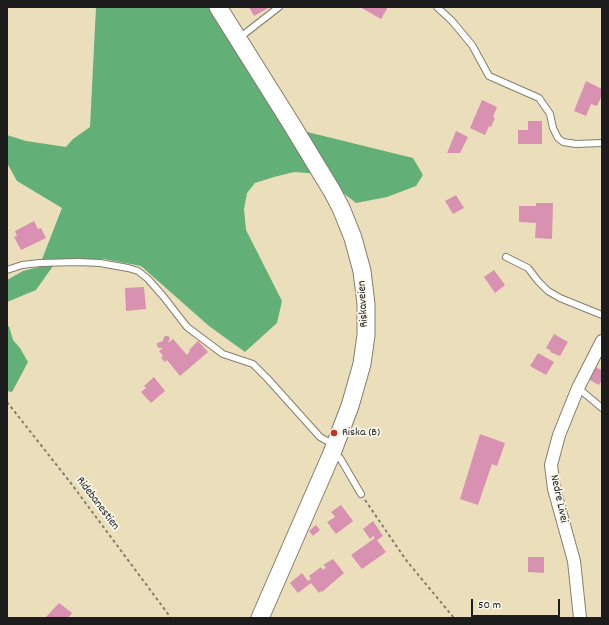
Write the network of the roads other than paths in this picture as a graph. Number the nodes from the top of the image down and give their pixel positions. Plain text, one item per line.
1 (218, 7) edge
2 (279, 7) edge
3 (437, 7) edge
4 (237, 39) junction
5 (602, 143) edge
6 (506, 257) dead end
7 (7, 270) edge
8 (602, 315) edge
9 (602, 341) edge
10 (578, 388) junction
11 (602, 408) edge
12 (334, 449) junction
13 (361, 494) road end
14 (260, 618) edge
15 (580, 618) edge

1 - 4 main road, Riskaveien
2 - 4 lane
3 - 5 lane
4 - 12 main road, Riskaveien
6 - 8 lane
7 - 12 lane
9 - 10 street, Nedre Livei
10 - 11 lane
10 - 15 street, Nedre Livei
12 - 13 lane
12 - 14 main road, Riskaveien

